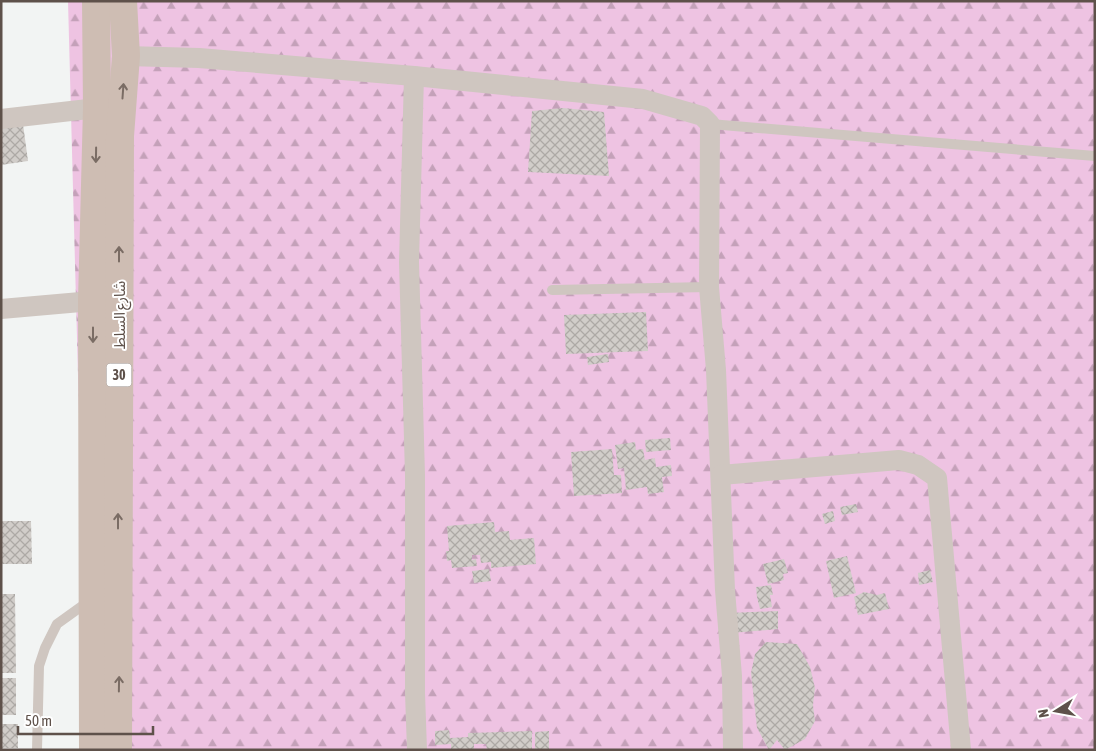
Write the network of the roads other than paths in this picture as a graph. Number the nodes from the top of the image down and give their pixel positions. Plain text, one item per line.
1 (96, 1) edge
2 (123, 1) edge
3 (126, 56) junction
4 (414, 76) junction
5 (97, 108) junction
6 (1, 119) edge
7 (710, 124) junction
8 (1095, 156) edge
9 (709, 287) junction
10 (552, 290) dead end
11 (92, 300) junction
12 (1, 309) edge
13 (721, 475) junction
14 (93, 597) junction
15 (37, 750) edge
16 (93, 750) edge
17 (118, 750) edge
18 (417, 750) edge
19 (732, 750) edge
20 (960, 750) edge

1 - 5 main road, شارع السلط / 30
2 - 3 main road, شارع السلط / 30
3 - 4 street
17 -> 3 main road, شارع السلط / 30
4 - 7 street
4 - 18 street
5 - 6 street
5 -> 11 main road, شارع السلط / 30
7 - 8 lane
7 - 9 street
9 - 10 lane
9 - 13 street
11 - 12 street
11 -> 14 main road, شارع السلط / 30
13 - 19 street
13 - 20 street
14 - 15 lane
14 - 16 main road, شارع السلط / 30

